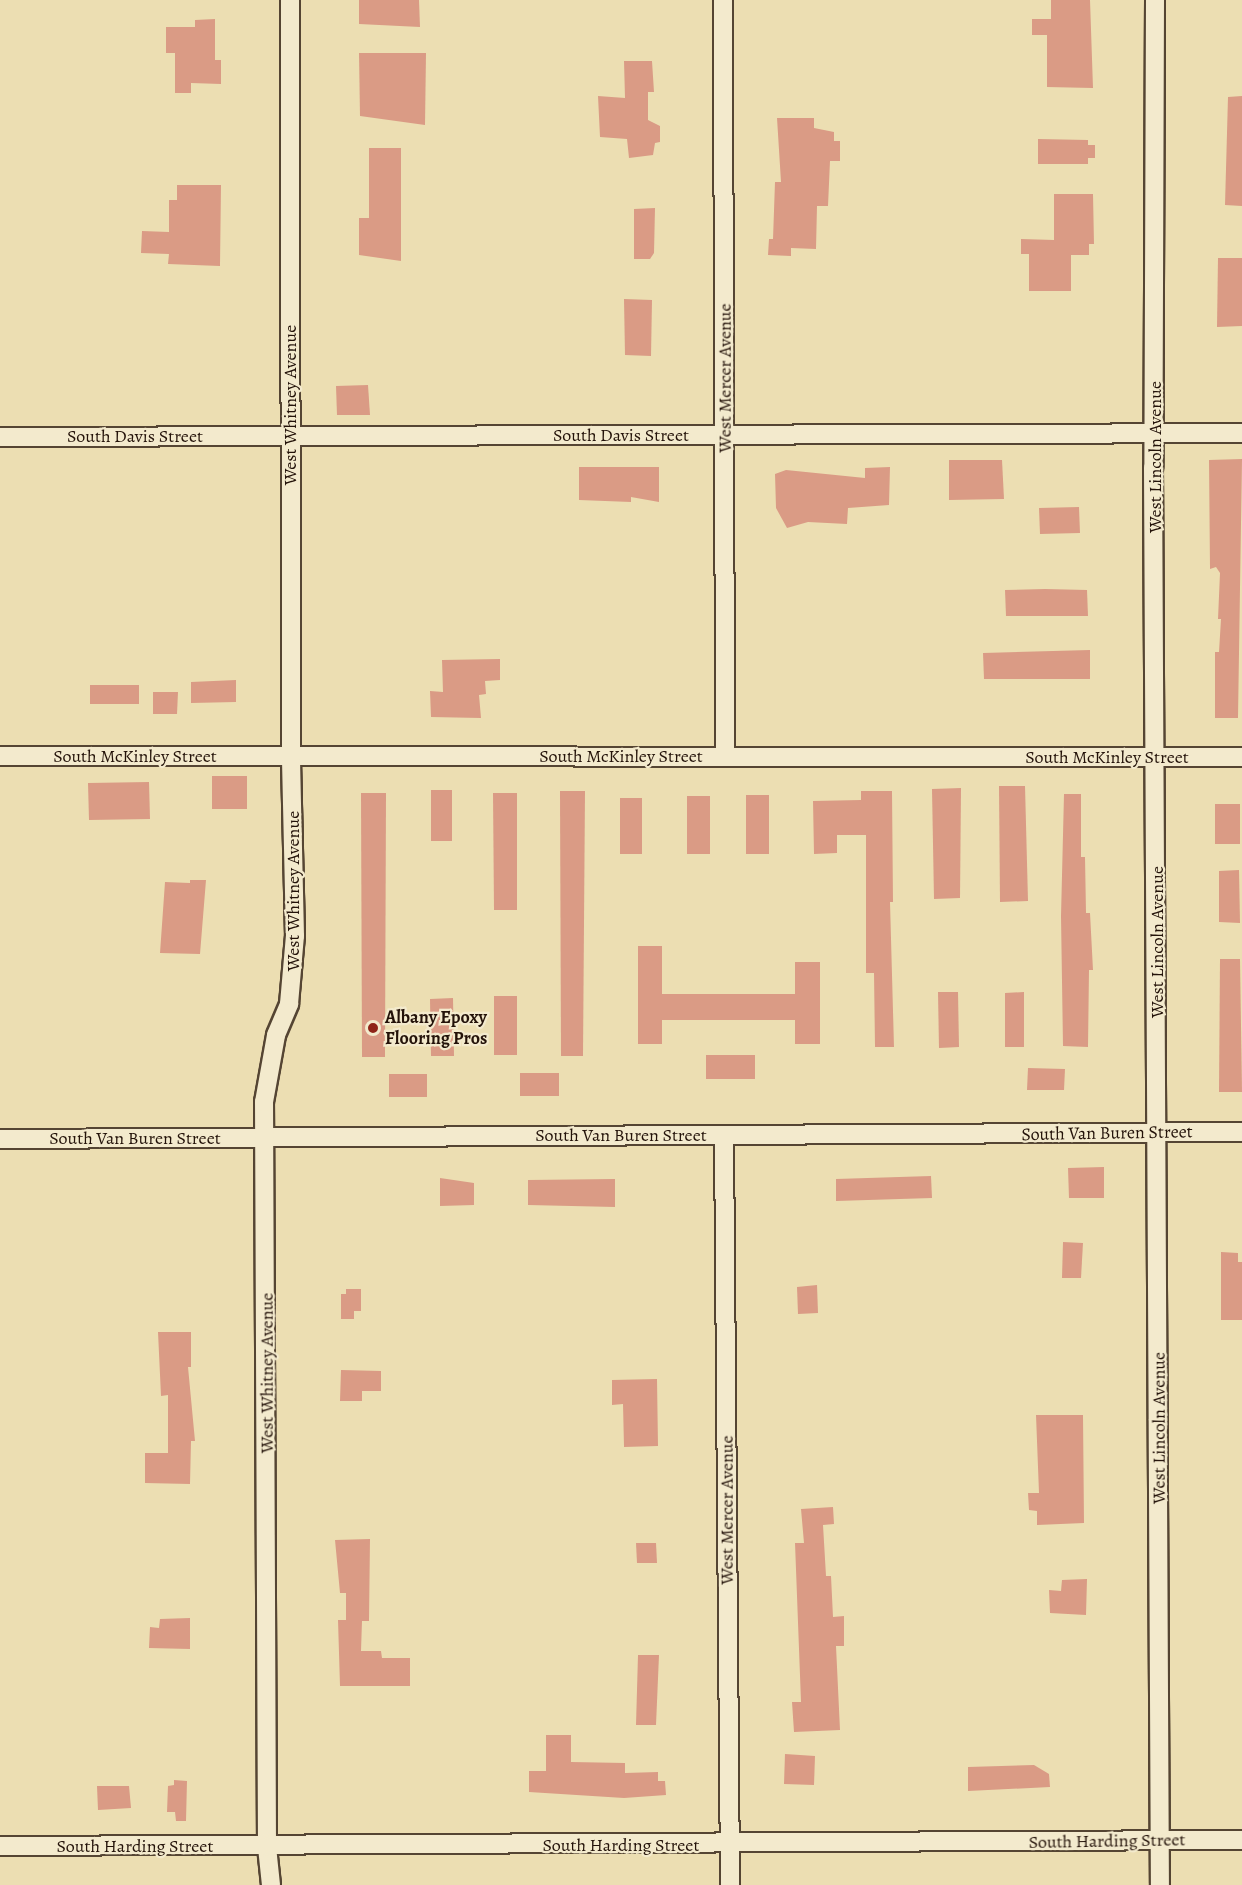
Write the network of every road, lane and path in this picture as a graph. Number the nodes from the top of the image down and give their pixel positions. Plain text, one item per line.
1 (290, 0) edge
2 (723, 0) edge
3 (1155, 0) edge
4 (1154, 433) junction
5 (1242, 434) edge
6 (725, 435) junction
7 (0, 436) edge
8 (290, 437) junction
9 (0, 756) edge
10 (291, 756) junction
11 (725, 756) junction
12 (1157, 757) junction
13 (1242, 757) edge
14 (1242, 1132) edge
15 (1158, 1134) junction
16 (724, 1135) junction
17 (266, 1136) junction
18 (0, 1139) edge
19 (1242, 1840) edge
20 (1159, 1842) junction
21 (731, 1845) junction
22 (0, 1846) edge
23 (267, 1846) junction
24 (271, 1885) edge
25 (730, 1885) edge
26 (1160, 1885) edge

1 - 8 street, West Whitney Avenue
2 - 6 street, West Mercer Avenue
3 - 4 street, West Lincoln Avenue
4 - 5 street, South Davis Street
4 - 6 street, South Davis Street
4 - 12 street, West Lincoln Avenue
6 - 8 street, South Davis Street
6 - 11 street, West Mercer Avenue
7 - 8 street, South Davis Street
8 - 10 street, West Whitney Avenue
9 - 10 street, South McKinley Street
10 - 11 street, South McKinley Street
10 - 17 street, West Whitney Avenue
11 - 12 street, South McKinley Street
12 - 13 street, South McKinley Street
12 - 15 street, West Lincoln Avenue
14 - 15 street, South Van Buren Street
15 - 16 street, South Van Buren Street
15 - 20 street, West Lincoln Avenue
16 - 17 street, South Van Buren Street
16 - 21 street, West Mercer Avenue
17 - 18 street, South Van Buren Street
17 - 23 street, West Whitney Avenue
19 - 20 street, South Harding Street
20 - 21 street, South Harding Street
20 - 26 street, West Lincoln Avenue
21 - 23 street, South Harding Street
21 - 25 street, West Mercer Avenue
22 - 23 street, South Harding Street
23 - 24 street, West Whitney Avenue

